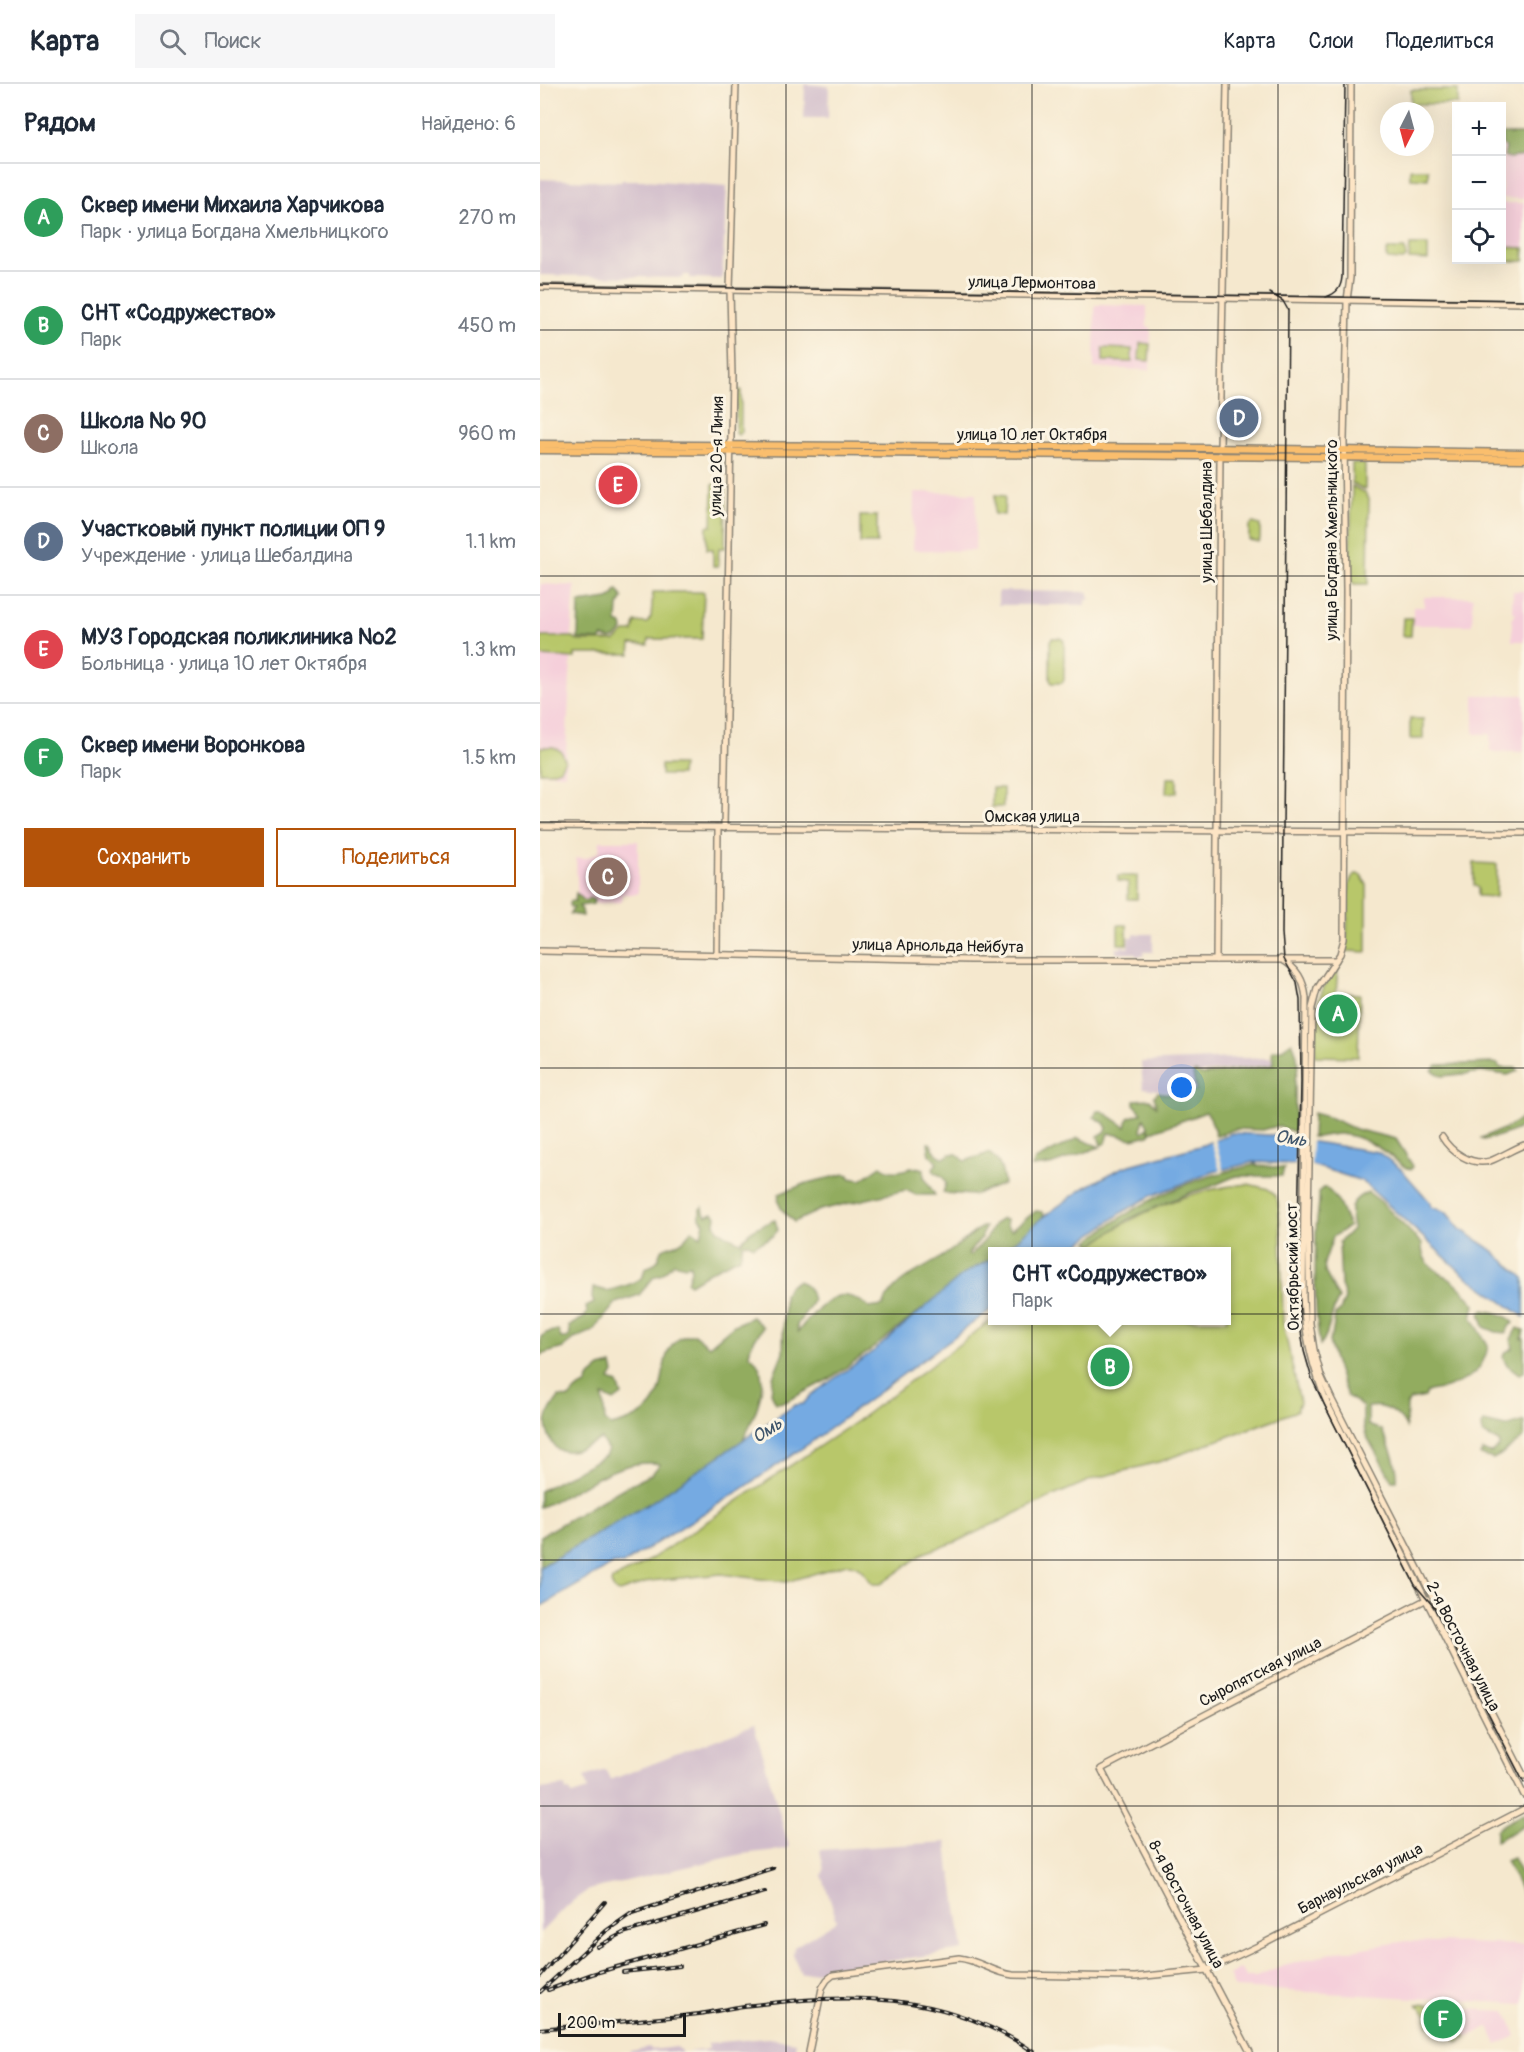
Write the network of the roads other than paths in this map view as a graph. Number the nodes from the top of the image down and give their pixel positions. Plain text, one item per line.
1 (736, 84) edge
2 (1227, 84) edge
3 (1351, 84) edge
4 (540, 287) edge
5 (730, 290) junction
6 (1223, 299) junction
7 (1347, 300) junction
8 (1524, 303) edge
9 (540, 444) edge
10 (730, 447) junction
11 (540, 450) edge
12 (1220, 452) junction
13 (1524, 453) edge
14 (1345, 454) junction
15 (1524, 459) edge
16 (540, 826) edge
17 (721, 828) junction
18 (1217, 830) junction
19 (1344, 832) junction
20 (1524, 833) edge
21 (540, 951) edge
22 (717, 955) junction
23 (1281, 959) junction
24 (1216, 960) junction
25 (1336, 960) junction
26 (1307, 1081) junction
27 (1442, 1137) dead end
28 (1524, 1145) edge
29 (1400, 1539) joint
30 (1428, 1599) junction
31 (1101, 1769) joint
32 (1524, 1776) edge
33 (1524, 1796) edge
34 (1524, 1809) edge
35 (1207, 1970) junction
36 (809, 2052) edge
37 (1250, 2052) edge

1 - 5 main road, улица 20-я Линия
2 - 6 main road, улица Шебалдина
3 - 7 main road, улица Богдана Хмельницкого
4 - 5 main road, улица Лермонтова
5 - 6 main road, улица Лермонтова
5 - 10 main road, улица 20-я Линия
6 - 7 main road, улица Лермонтова
6 - 12 main road, улица Шебалдина
7 - 8 main road, улица Лермонтова
7 - 14 main road, улица Богдана Хмельницкого
9 - 10 main road, улица 10 лет Октября
10 - 11 main road, улица 10 лет Октября
10 - 12 main road, улица 10 лет Октября
10 - 17 main road, улица 20-я Линия
12 - 14 main road, улица 10 лет Октября
12 - 18 main road, улица Шебалдина
13 - 14 main road, улица 10 лет Октября
14 - 15 main road, улица 10 лет Октября
14 - 19 main road, улица Богдана Хмельницкого
16 - 17 main road, Омская улица
17 - 18 main road, Омская улица
17 - 22 main road, улица 20-я Линия
18 - 19 main road, Омская улица
18 - 24 main road, улица Шебалдина
19 - 20 main road, Омская улица
19 - 25 main road, улица Богдана Хмельницкого
21 - 22 main road, улица Арнольда Нейбута
22 - 24 main road, улица Арнольда Нейбута
23 - 24 main road, улица Арнольда Нейбута
23 - 25 main road, улица Арнольда Нейбута
23 - 26 main road
25 - 26 main road, улица Богдана Хмельницкого
26 - 29 main road, Октябрьский мост
27 - 28 main road
29 - 30 main road, 2-я Восточная улица
30 - 31 main road, Сыропятская улица
30 - 32 main road, 2-я Восточная улица
30 - 33 main road, 2-я Восточная улица
31 - 35 main road, 8-я Восточная улица
34 - 35 main road, Барнаульская улица
35 - 36 main road
35 - 37 main road, 8-я Восточная улица

